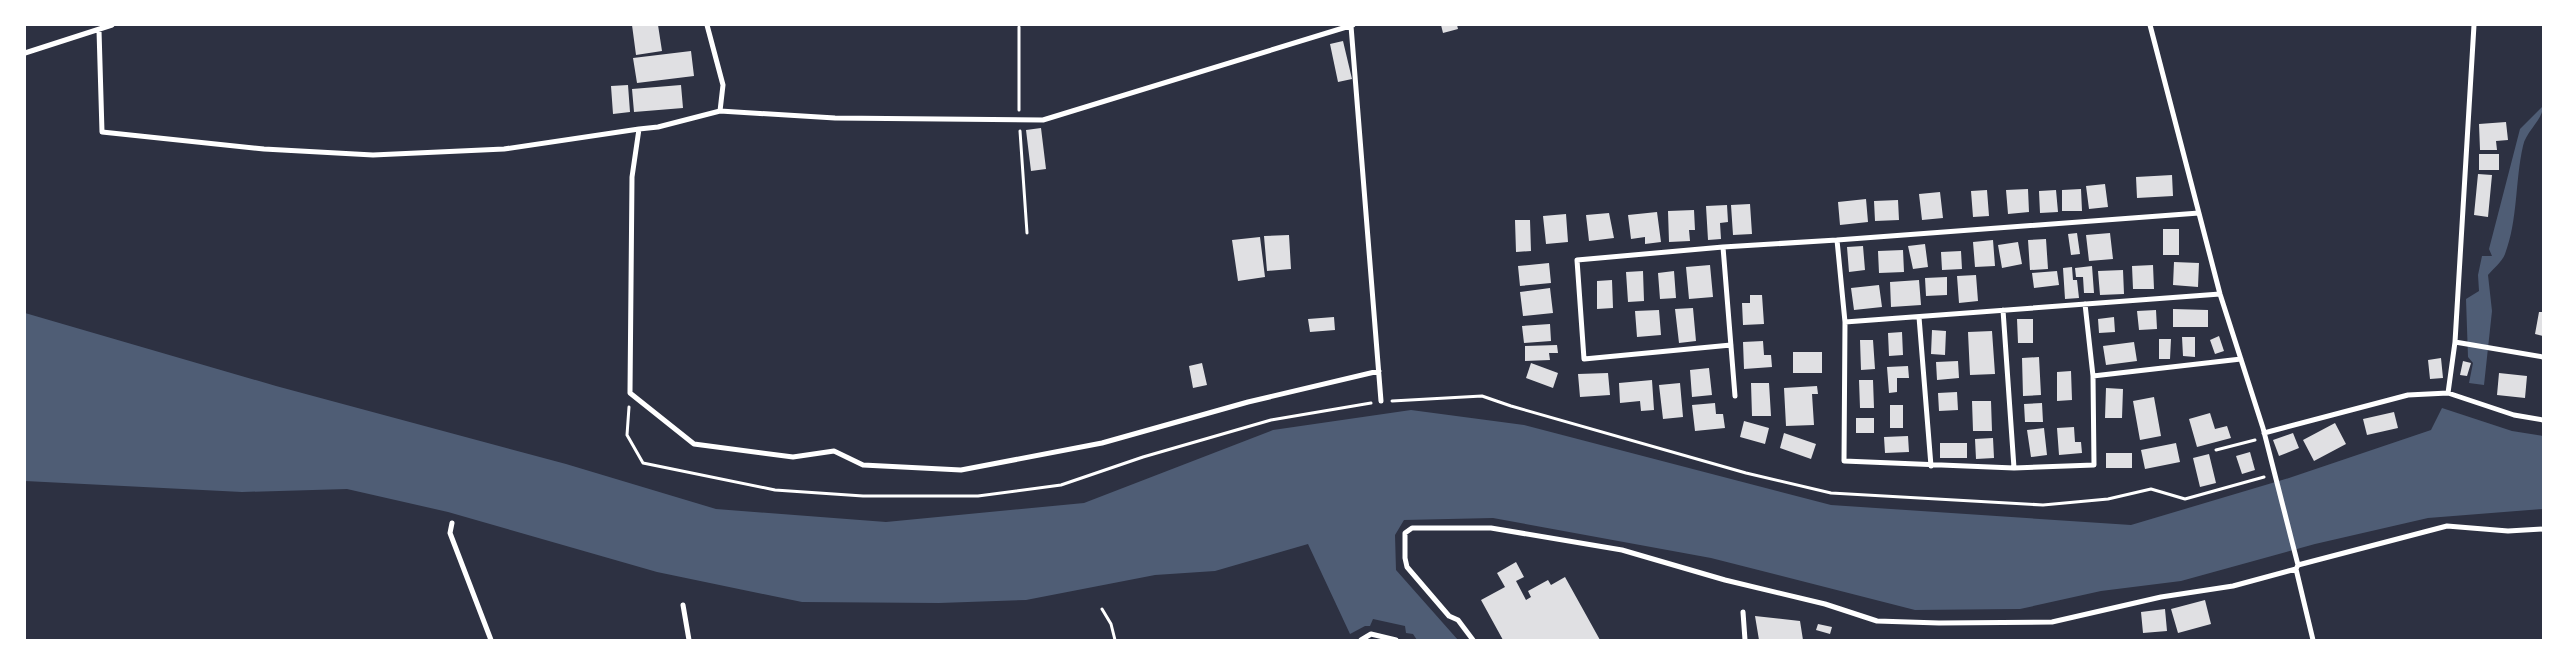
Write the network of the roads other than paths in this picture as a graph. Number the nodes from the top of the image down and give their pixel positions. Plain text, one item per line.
1 (112, 25) edge
2 (707, 25) edge
3 (1352, 25) edge
4 (2150, 25) edge
5 (2474, 25) edge
6 (99, 30) junction
7 (25, 53) edge
8 (720, 111) junction
9 (639, 129) junction
10 (2198, 213) junction
11 (1837, 240) junction
12 (1723, 248) junction
13 (2220, 294) junction
14 (2085, 304) junction
15 (2003, 310) junction
16 (1919, 317) junction
17 (1845, 322) junction
18 (2455, 342) junction
19 (1731, 345) junction
20 (2543, 357) edge
21 (2241, 359) junction
22 (1378, 371) junction
23 (2093, 376) junction
24 (2448, 393) junction
25 (1735, 396) dead end
26 (1381, 401) road end
27 (2543, 420) edge
28 (2264, 435) junction
29 (1931, 466) junction
30 (2014, 468) junction
31 (452, 523) dead end
32 (2543, 529) edge
33 (2297, 567) junction
34 (682, 605) dead end
35 (1742, 612) dead end
36 (491, 640) edge
37 (689, 640) edge
38 (1361, 640) edge
39 (1396, 640) edge
40 (1473, 640) edge
41 (1745, 640) edge
42 (2313, 640) edge

1 - 6 street
2 - 8 street
3 - 8 street
3 - 22 street
4 - 10 street
5 - 18 street
6 - 7 street
6 - 9 street
8 - 9 street
9 - 22 street
10 - 11 street
10 - 13 street
11 - 12 street
11 - 17 street
12 - 19 street
12 - 19 street
13 - 14 street
13 - 21 street
14 - 15 street
14 - 23 street
15 - 16 street
15 - 30 street
16 - 17 street
16 - 29 street
17 - 29 street
18 - 20 street
18 - 24 street
19 - 25 street
21 - 23 street
21 - 28 street
22 - 26 street
23 - 30 street
24 - 27 street
24 - 28 street
28 - 33 street
29 - 30 street
31 - 36 street
32 - 33 street
33 - 40 street
33 - 42 street
34 - 37 street
35 - 41 street
38 - 39 street

